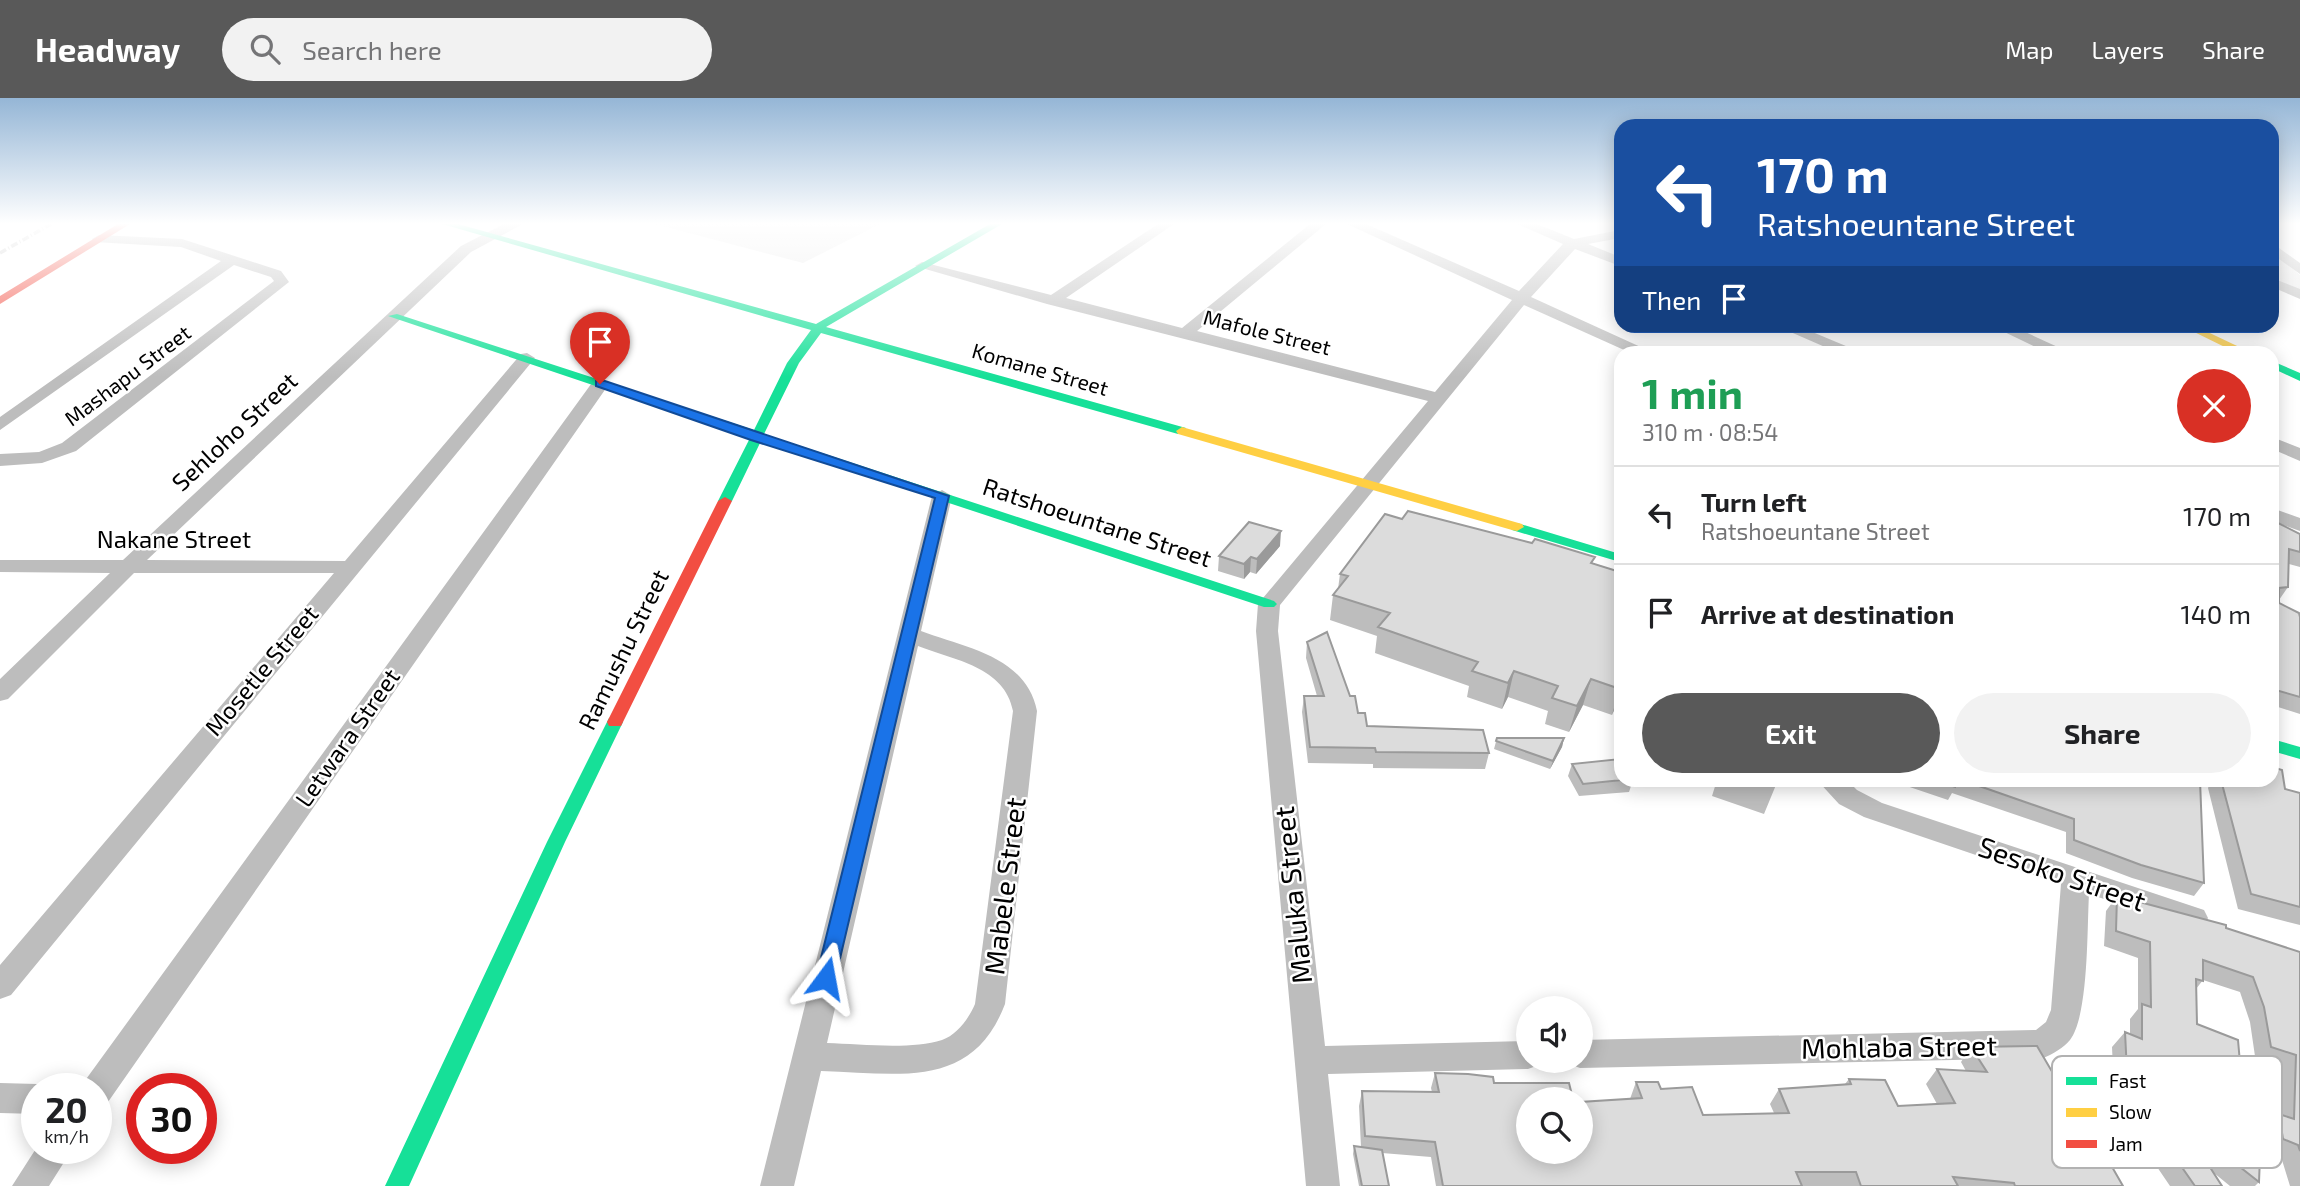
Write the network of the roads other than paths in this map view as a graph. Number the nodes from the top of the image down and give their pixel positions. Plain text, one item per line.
1 (41, 275) edge
2 (210, 275) edge
3 (277, 275) edge
4 (438, 275) edge
5 (628, 275) edge
6 (907, 275) edge
7 (955, 275) edge
8 (1091, 275) edge
9 (1257, 275) edge
10 (1469, 275) edge
11 (1541, 275) edge
12 (2279, 285) edge
13 (2300, 294) edge
14 (1521, 298) junction
15 (0, 300) edge
16 (1052, 301) junction
17 (393, 316) junction
18 (819, 327) junction
19 (1803, 333) edge
20 (2016, 333) edge
21 (2202, 333) edge
22 (1184, 334) junction
23 (1630, 346) edge
24 (1836, 346) edge
25 (2046, 346) edge
26 (2231, 346) edge
27 (527, 358) junction
28 (2279, 367) edge
29 (2300, 377) edge
30 (600, 384) junction
31 (1438, 398) junction
32 (0, 425) edge
33 (756, 437) junction
34 (2279, 446) edge
35 (2300, 455) edge
36 (0, 460) edge
37 (1368, 483) junction
38 (942, 496) junction
39 (2279, 517) edge
40 (2300, 525) edge
41 (1614, 556) edge
42 (0, 566) edge
43 (129, 566) junction
44 (348, 567) junction
45 (1269, 604) junction
46 (907, 634) junction
47 (0, 693) edge
48 (2279, 747) edge
49 (2300, 753) edge
50 (1837, 787) edge
51 (2076, 878) junction
52 (2221, 928) edge
53 (0, 986) edge
54 (1593, 1054) edge
55 (1516, 1055) edge
56 (808, 1057) junction
57 (1310, 1060) junction
58 (110, 1073) edge
59 (0, 1098) edge
60 (21, 1099) edge
61 (45, 1164) edge
62 (29, 1186) edge
63 (397, 1186) edge
64 (777, 1186) edge
65 (1322, 1186) edge

1 - 15 street
2 - 32 street
3 - 36 street, Mashapu Street
4 - 17 street, Sehloho Street
5 - 18 street, Komane Street
6 - 18 street, Ramushu Street
7 - 16 street, Mafole Street
8 - 16 street
9 - 22 street
10 - 14 street
11 - 14 street
12 - 13 street
14 - 23 street
14 - 31 street
16 - 22 street, Mafole Street
17 - 27 street, Ratshoeuntane Street
17 - 43 street, Sehloho Street
18 - 33 street, Ramushu Street
18 - 37 street, Komane Street
19 - 24 street
20 - 25 street
21 - 26 street
22 - 31 street, Mafole Street
27 - 30 street, Ratshoeuntane Street
27 - 44 street, Mosetle Street
28 - 29 street
30 - 33 street, Ratshoeuntane Street
30 - 58 street, Letwara Street
31 - 37 street
33 - 38 street, Ratshoeuntane Street
33 - 63 street, Ramushu Street
34 - 35 street
37 - 41 street, Komane Street
37 - 45 street
38 - 45 street, Ratshoeuntane Street
38 - 46 street
39 - 40 street
42 - 43 street, Nakane Street
43 - 44 street, Nakane Street
43 - 47 street, Sehloho Street
44 - 53 street, Mosetle Street
45 - 57 street, Maluka Street
46 - 56 street
46 - 56 street, Mabele Street
48 - 49 street
50 - 51 street, Sesoko Street
51 - 52 street, Sesoko Street
51 - 54 street, Mohlaba Street
55 - 57 street
56 - 64 street
57 - 65 street, Maluka Street
59 - 60 street
61 - 62 street

